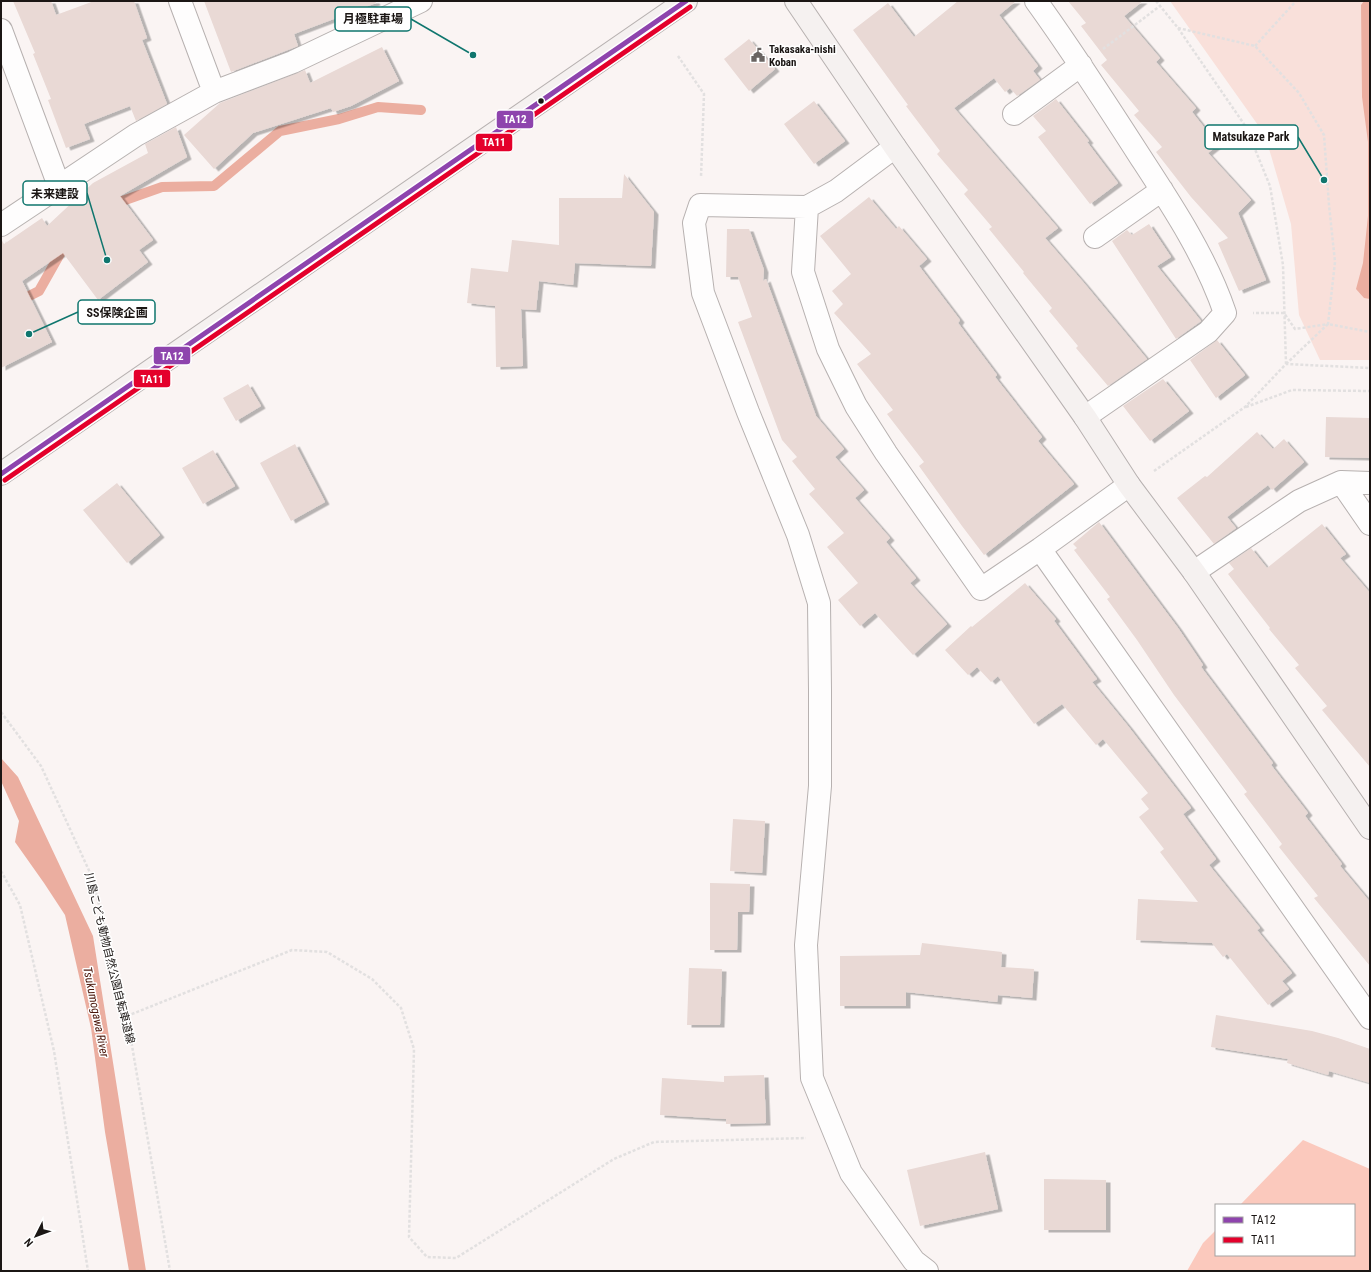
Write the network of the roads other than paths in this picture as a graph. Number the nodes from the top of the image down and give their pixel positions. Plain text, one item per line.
1 (180, 1) edge
2 (421, 1) edge
3 (686, 1) edge
4 (796, 1) edge
5 (1036, 1) edge
6 (382, 10) edge
7 (1, 30) edge
8 (1081, 65) junction
9 (214, 92) junction
10 (1014, 114) dead end
11 (895, 147) junction
12 (59, 186) junction
13 (1162, 190) junction
14 (808, 207) junction
15 (1, 225) edge
16 (1095, 237) dead end
17 (1085, 417) junction
18 (1, 474) edge
19 (1341, 482) junction
20 (1370, 483) edge
21 (1129, 484) junction
22 (1370, 524) edge
23 (1040, 549) junction
24 (1194, 572) junction
25 (1370, 828) edge
26 (1370, 1018) edge
27 (927, 1271) edge

1 - 9 street
2 - 6 street
3 - 18 street
4 - 11 street
5 - 8 street
6 - 9 street
7 - 12 street
8 - 10 street
8 - 13 street
9 - 12 street
11 - 14 street
11 - 17 street
12 - 15 street
13 - 16 street
13 - 17 street
14 - 23 street
14 - 27 street
17 - 21 street
19 - 20 street
19 - 22 street
19 - 24 street
21 - 23 street
21 - 24 street
23 - 26 street
24 - 25 street

